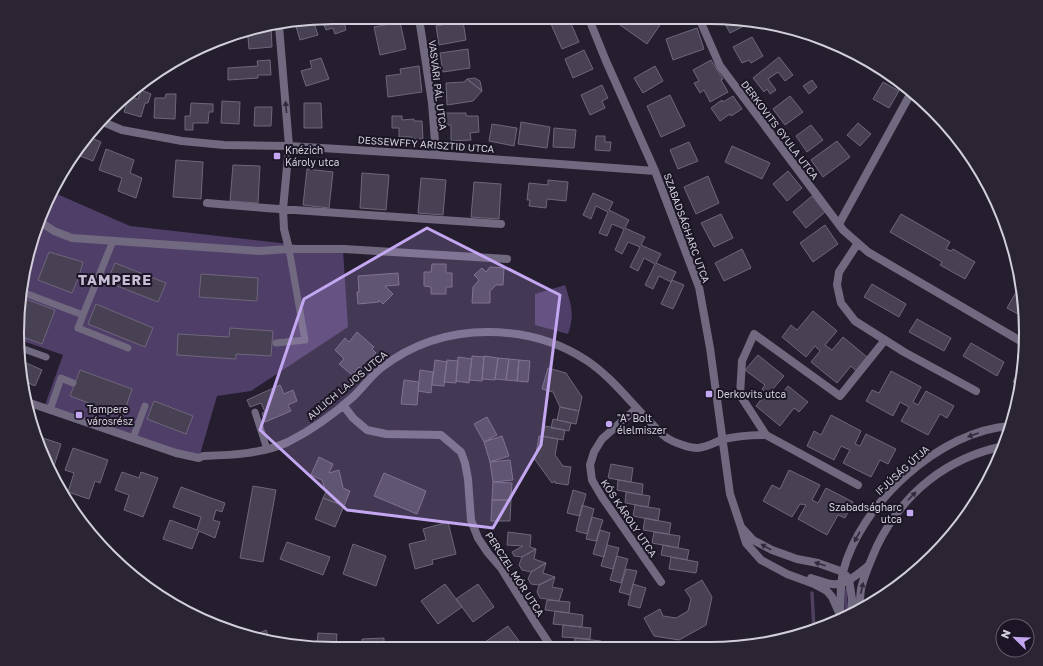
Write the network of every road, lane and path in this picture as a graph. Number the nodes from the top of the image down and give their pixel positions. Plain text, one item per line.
1 (420, 24) edge
2 (591, 24) edge
3 (702, 24) edge
4 (279, 29) edge
5 (909, 97) edge
6 (107, 123) edge
7 (289, 146) junction
8 (436, 155) junction
9 (655, 171) junction
10 (206, 203) dead end
11 (283, 209) junction
12 (44, 224) edge
13 (501, 224) dead end
14 (838, 224) junction
15 (113, 241) junction
16 (858, 243) junction
17 (289, 249) junction
18 (507, 259) dead end
19 (27, 294) edge
20 (83, 314) junction
21 (885, 340) junction
22 (1019, 340) edge
23 (276, 343) dead end
24 (128, 348) dead end
25 (25, 349) edge
26 (46, 357) dead end
27 (73, 383) dead end
28 (976, 391) dead end
29 (33, 404) edge
30 (342, 405) junction
31 (145, 406) dead end
32 (637, 408) junction
33 (50, 410) junction
34 (255, 412) dead end
35 (1004, 427) edge
36 (766, 435) junction
37 (133, 438) junction
38 (722, 440) junction
39 (996, 448) edge
40 (267, 449) junction
41 (858, 485) dead end
42 (741, 526) junction
43 (868, 566) junction
44 (776, 568) junction
45 (843, 572) junction
46 (845, 581) junction
47 (661, 582) dead end
48 (860, 603) edge
49 (851, 608) edge
50 (841, 613) edge
51 (838, 614) edge
52 (548, 642) edge

1 - 8 street, VASVÁRI PÁL UTCA
2 - 9 street, SZABADSÁGHARC UTCA
3 - 14 street, DERKOVITS GYULA UTCA
7 -> 4 street
5 - 14 street
6 - 7 street, DESSEWFFY ARISZTID UTCA
7 - 8 street, DESSEWFFY ARISZTID UTCA
7 - 11 street
8 - 9 street, DESSEWFFY ARISZTID UTCA
9 - 38 street, SZABADSÁGHARC UTCA
10 - 11 street
11 - 13 street
11 - 17 street
12 - 15 street
14 - 16 street, DERKOVITS GYULA UTCA
15 - 17 street
15 - 20 lane
16 - 21 street
16 - 22 street, DERKOVITS GYULA UTCA
17 - 18 street
17 - 23 lane
19 - 20 lane
20 - 24 lane
21 - 28 street
21 - 36 street
25 - 26 lane
27 - 33 lane
29 - 33 street, AULICH LAJOS UTCA
30 - 32 street, AULICH LAJOS UTCA
30 - 40 street, AULICH LAJOS UTCA
30 - 52 street, PERCZEL MÓR UTCA
31 - 37 lane
32 - 38 street, AULICH LAJOS UTCA
32 - 47 street, KÓS KÁROLY UTCA
33 - 37 street, AULICH LAJOS UTCA
34 - 40 lane
35 -> 45 street, IFJÚSÁG ÚTJA
36 - 38 street, AULICH LAJOS UTCA
36 - 41 street
37 - 40 street, AULICH LAJOS UTCA
38 - 42 street, SZABADSÁGHARC UTCA
43 -> 39 street
42 - 44 street, SZABADSÁGHARC UTCA
45 -> 42 street, SZABADSÁGHARC UTCA
43 - 46 street
48 -> 43 street
44 - 46 street, SZABADSÁGHARC UTCA
44 - 51 street, SZABADSÁGHARC UTCA
45 - 46 street, IFJÚSÁG ÚTJA
46 - 49 street, IFJÚSÁG ÚTJA
46 - 50 street, IFJÚSÁG ÚTJA

